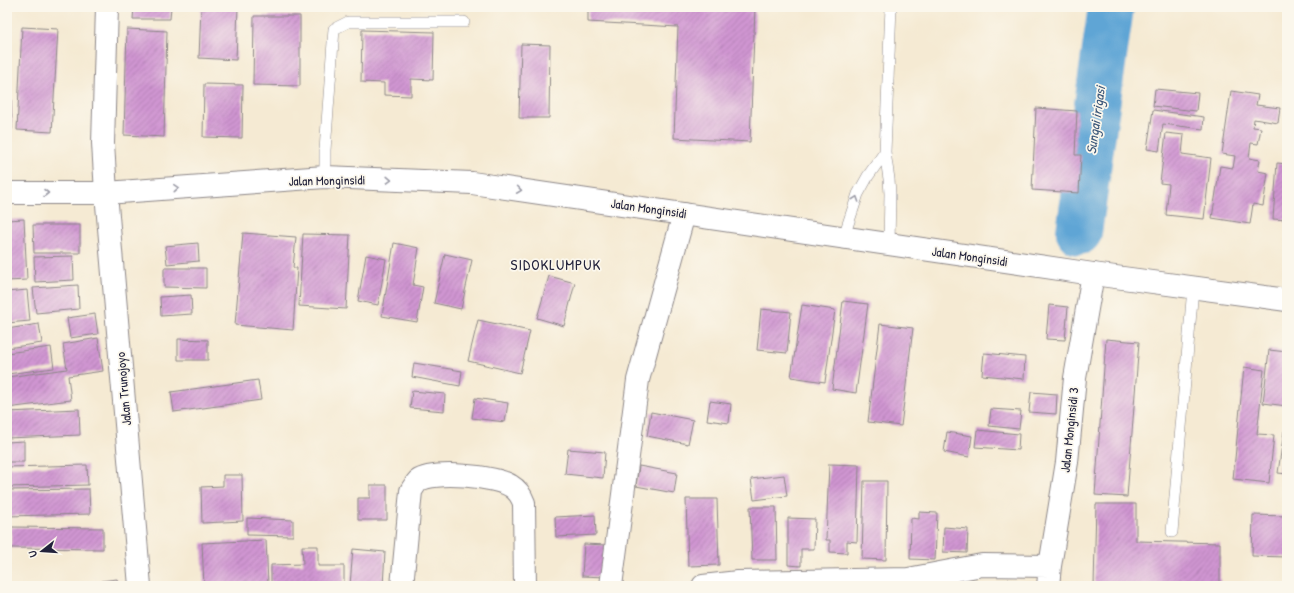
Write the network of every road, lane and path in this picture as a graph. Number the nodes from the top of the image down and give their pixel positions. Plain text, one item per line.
1 (107, 7) edge
2 (891, 7) edge
3 (464, 22) dead end
4 (885, 152) junction
5 (325, 177) junction
6 (7, 193) edge
7 (106, 193) junction
8 (684, 214) junction
9 (844, 236) junction
10 (889, 244) junction
11 (1093, 274) junction
12 (1193, 288) junction
13 (1287, 300) edge
14 (1172, 532) dead end
15 (1049, 576) edge
16 (738, 584) edge
17 (140, 586) edge
18 (402, 586) edge
19 (525, 586) edge
20 (611, 586) edge
21 (703, 586) edge

1 - 7 street, Jalan Trunojoyo
2 - 4 lane
3 - 5 lane
9 -> 4 lane
4 - 10 lane
7 -> 5 street, Jalan Monginsidi
5 -> 8 street, Jalan Monginsidi
6 -> 7 street, Jalan Monginsidi
7 - 17 street, Jalan Trunojoyo
8 - 9 street, Jalan Monginsidi
8 - 20 street
9 - 10 street, Jalan Monginsidi
10 - 11 street, Jalan Monginsidi
11 - 12 street, Jalan Monginsidi
11 - 15 street, Jalan Monginsidi 3
12 - 13 street, Jalan Monginsidi
12 - 14 lane
15 - 16 street
16 - 21 street
18 - 19 street

